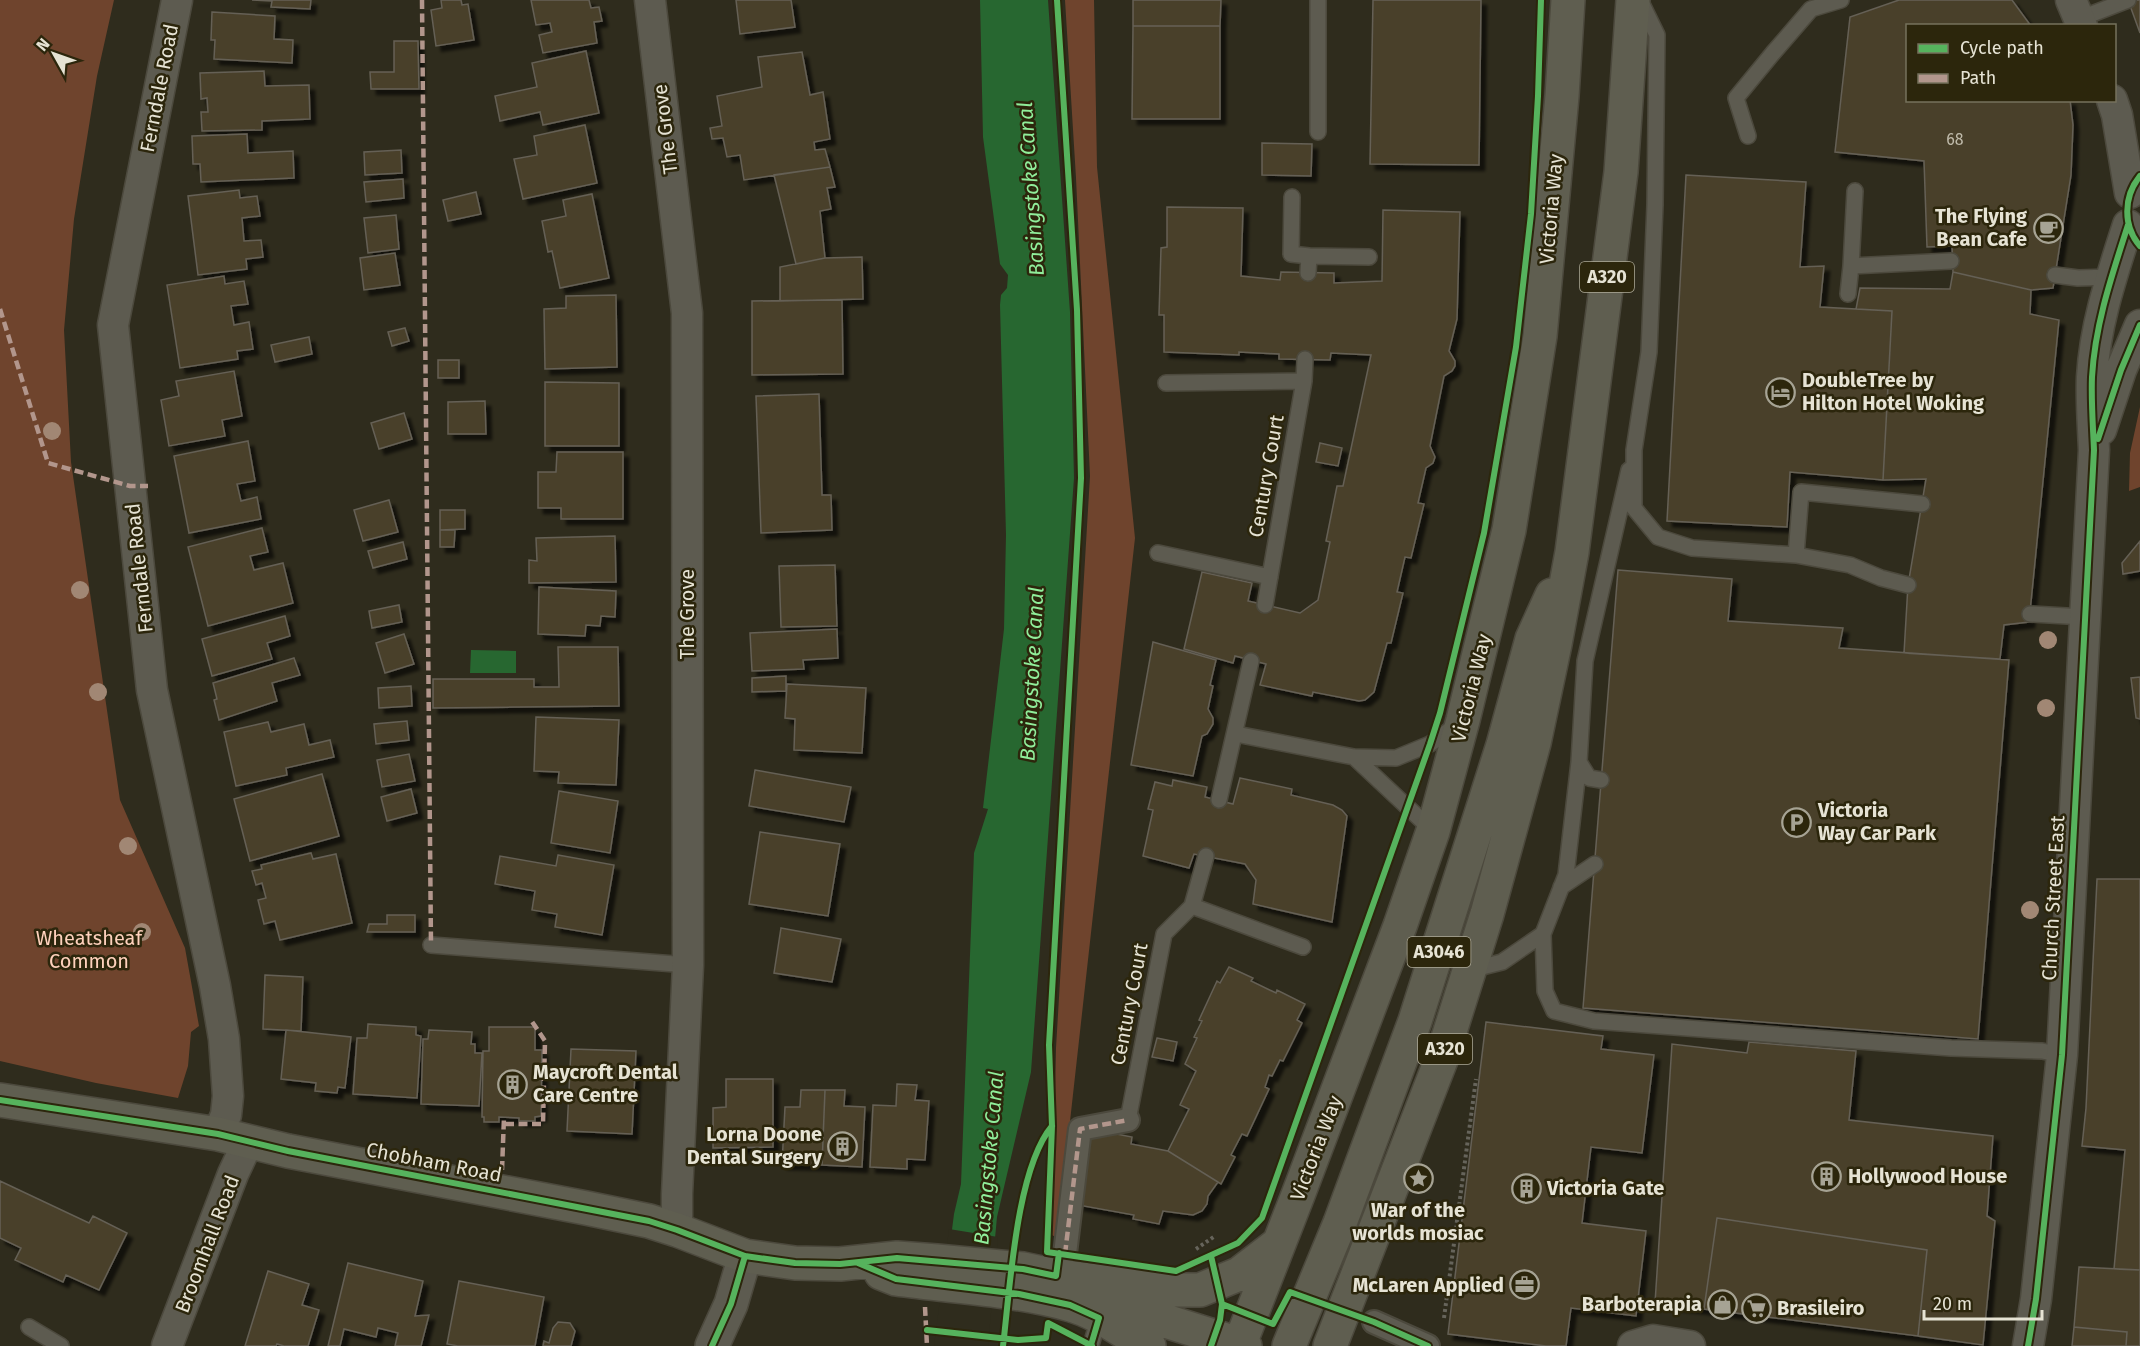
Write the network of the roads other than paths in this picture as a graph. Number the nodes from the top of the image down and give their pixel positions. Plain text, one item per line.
1 (177, 0) edge
2 (650, 0) edge
3 (1318, 0) edge
4 (1568, 0) edge
5 (1633, 0) edge
6 (1640, 0) edge
7 (1841, 0) edge
8 (2128, 0) edge
9 (2077, 15) edge
10 (2116, 94) edge
11 (2113, 102) edge
12 (2140, 120) edge
13 (1318, 132) dead end
14 (1749, 136) dead end
15 (2135, 184) edge
16 (1855, 191) dead end
17 (1292, 197) dead end
18 (2134, 236) edge
19 (1308, 256) junction
20 (1369, 257) dead end
21 (1951, 261) dead end
22 (1851, 266) junction
23 (1308, 273) dead end
24 (2055, 275) dead end
25 (2111, 277) junction
26 (1848, 294) dead end
27 (2140, 325) edge
28 (1305, 359) dead end
29 (1304, 381) junction
30 (1166, 383) dead end
31 (1634, 450) junction
32 (2094, 450) junction
33 (1922, 504) dead end
34 (1572, 552) junction
35 (1158, 553) dead end
36 (1796, 555) junction
37 (1270, 577) junction
38 (1908, 585) dead end
39 (1265, 605) dead end
40 (2030, 614) dead end
41 (2084, 617) junction
42 (1251, 661) dead end
43 (1463, 720) junction
44 (1236, 734) junction
45 (1354, 757) junction
46 (1580, 762) junction
47 (1601, 780) dead end
48 (1219, 800) dead end
49 (1433, 831) junction
50 (1206, 856) dead end
51 (1594, 864) dead end
52 (1561, 887) junction
53 (1192, 906) junction
54 (1543, 934) junction
55 (431, 945) dead end
56 (1303, 947) dead end
57 (688, 965) junction
58 (1470, 970) junction
59 (2062, 1055) junction
60 (0, 1100) edge
61 (1128, 1120) joint
62 (218, 1134) junction
63 (248, 1142) junction
64 (677, 1230) junction
65 (1278, 1243) junction
66 (745, 1257) junction
67 (1061, 1265) junction
68 (1021, 1282) junction
69 (1374, 1322) dead end
70 (29, 1327) dead end
71 (1095, 1332) edge
72 (1143, 1344) edge
73 (1241, 1345) edge
74 (61, 1346) edge
75 (167, 1346) edge
76 (712, 1346) edge
77 (1289, 1346) edge
78 (1330, 1346) edge
79 (1428, 1346) edge
80 (1633, 1346) edge
81 (1690, 1346) edge
82 (2028, 1346) edge

1 - 62 street, Ferndale Road
2 - 57 street, The Grove
3 - 13 lane
4 - 43 main road, Victoria Way
5 - 34 main road, A320
6 - 31 lane
7 - 14 lane
8 - 9 lane
10 - 12 street
11 - 15 street, Church Street East
15 - 18 street, Church Street East
16 - 22 lane
17 - 19 lane
18 - 25 street, Church Street East
19 - 20 lane
19 - 23 lane
21 - 22 lane
22 - 26 lane
24 - 25 lane
25 - 32 street, Church Street East
27 - 32 street, Church Street East
28 - 29 lane, Century Court
29 - 30 lane
29 - 37 lane, Century Court
31 - 36 lane
31 - 46 lane
32 - 41 street, Church Street East
33 - 36 lane
34 - 58 main road, A320
34 - 77 main road, A3046
35 - 37 lane
36 - 38 lane
37 - 39 lane, Century Court
40 - 41 lane
41 - 59 street, Church Street East
42 - 44 lane
43 - 45 lane
43 - 49 main road, Victoria Way
44 - 45 lane
44 - 48 lane
45 - 49 lane
46 - 47 lane
46 - 52 lane
49 - 65 main road, Victoria Way
50 - 53 lane, Century Court
51 - 52 lane
52 - 54 lane
53 - 56 lane
53 - 61 lane, Century Court
54 - 58 lane
54 - 59 lane
55 - 57 lane
57 - 64 street, The Grove
58 - 78 main road, A320
59 - 82 street, Church Street East
60 - 62 main road, Chobham Road
61 - 67 street
62 - 63 main road, Chobham Road
63 - 64 main road, Chobham Road
63 - 75 street, Broomhall Road
64 - 66 main road, Chobham Road
65 - 67 main road, Chobham Road
65 - 73 main road, Victoria Way
66 - 68 main road, Chobham Road
66 - 76 street
67 - 68 main road, Chobham Road
67 - 73 main road, Chobham Road
68 - 71 main road, Chobham Road
69 - 79 street
70 - 74 lane
71 - 72 main road, Chobham Road
80 - 81 street

